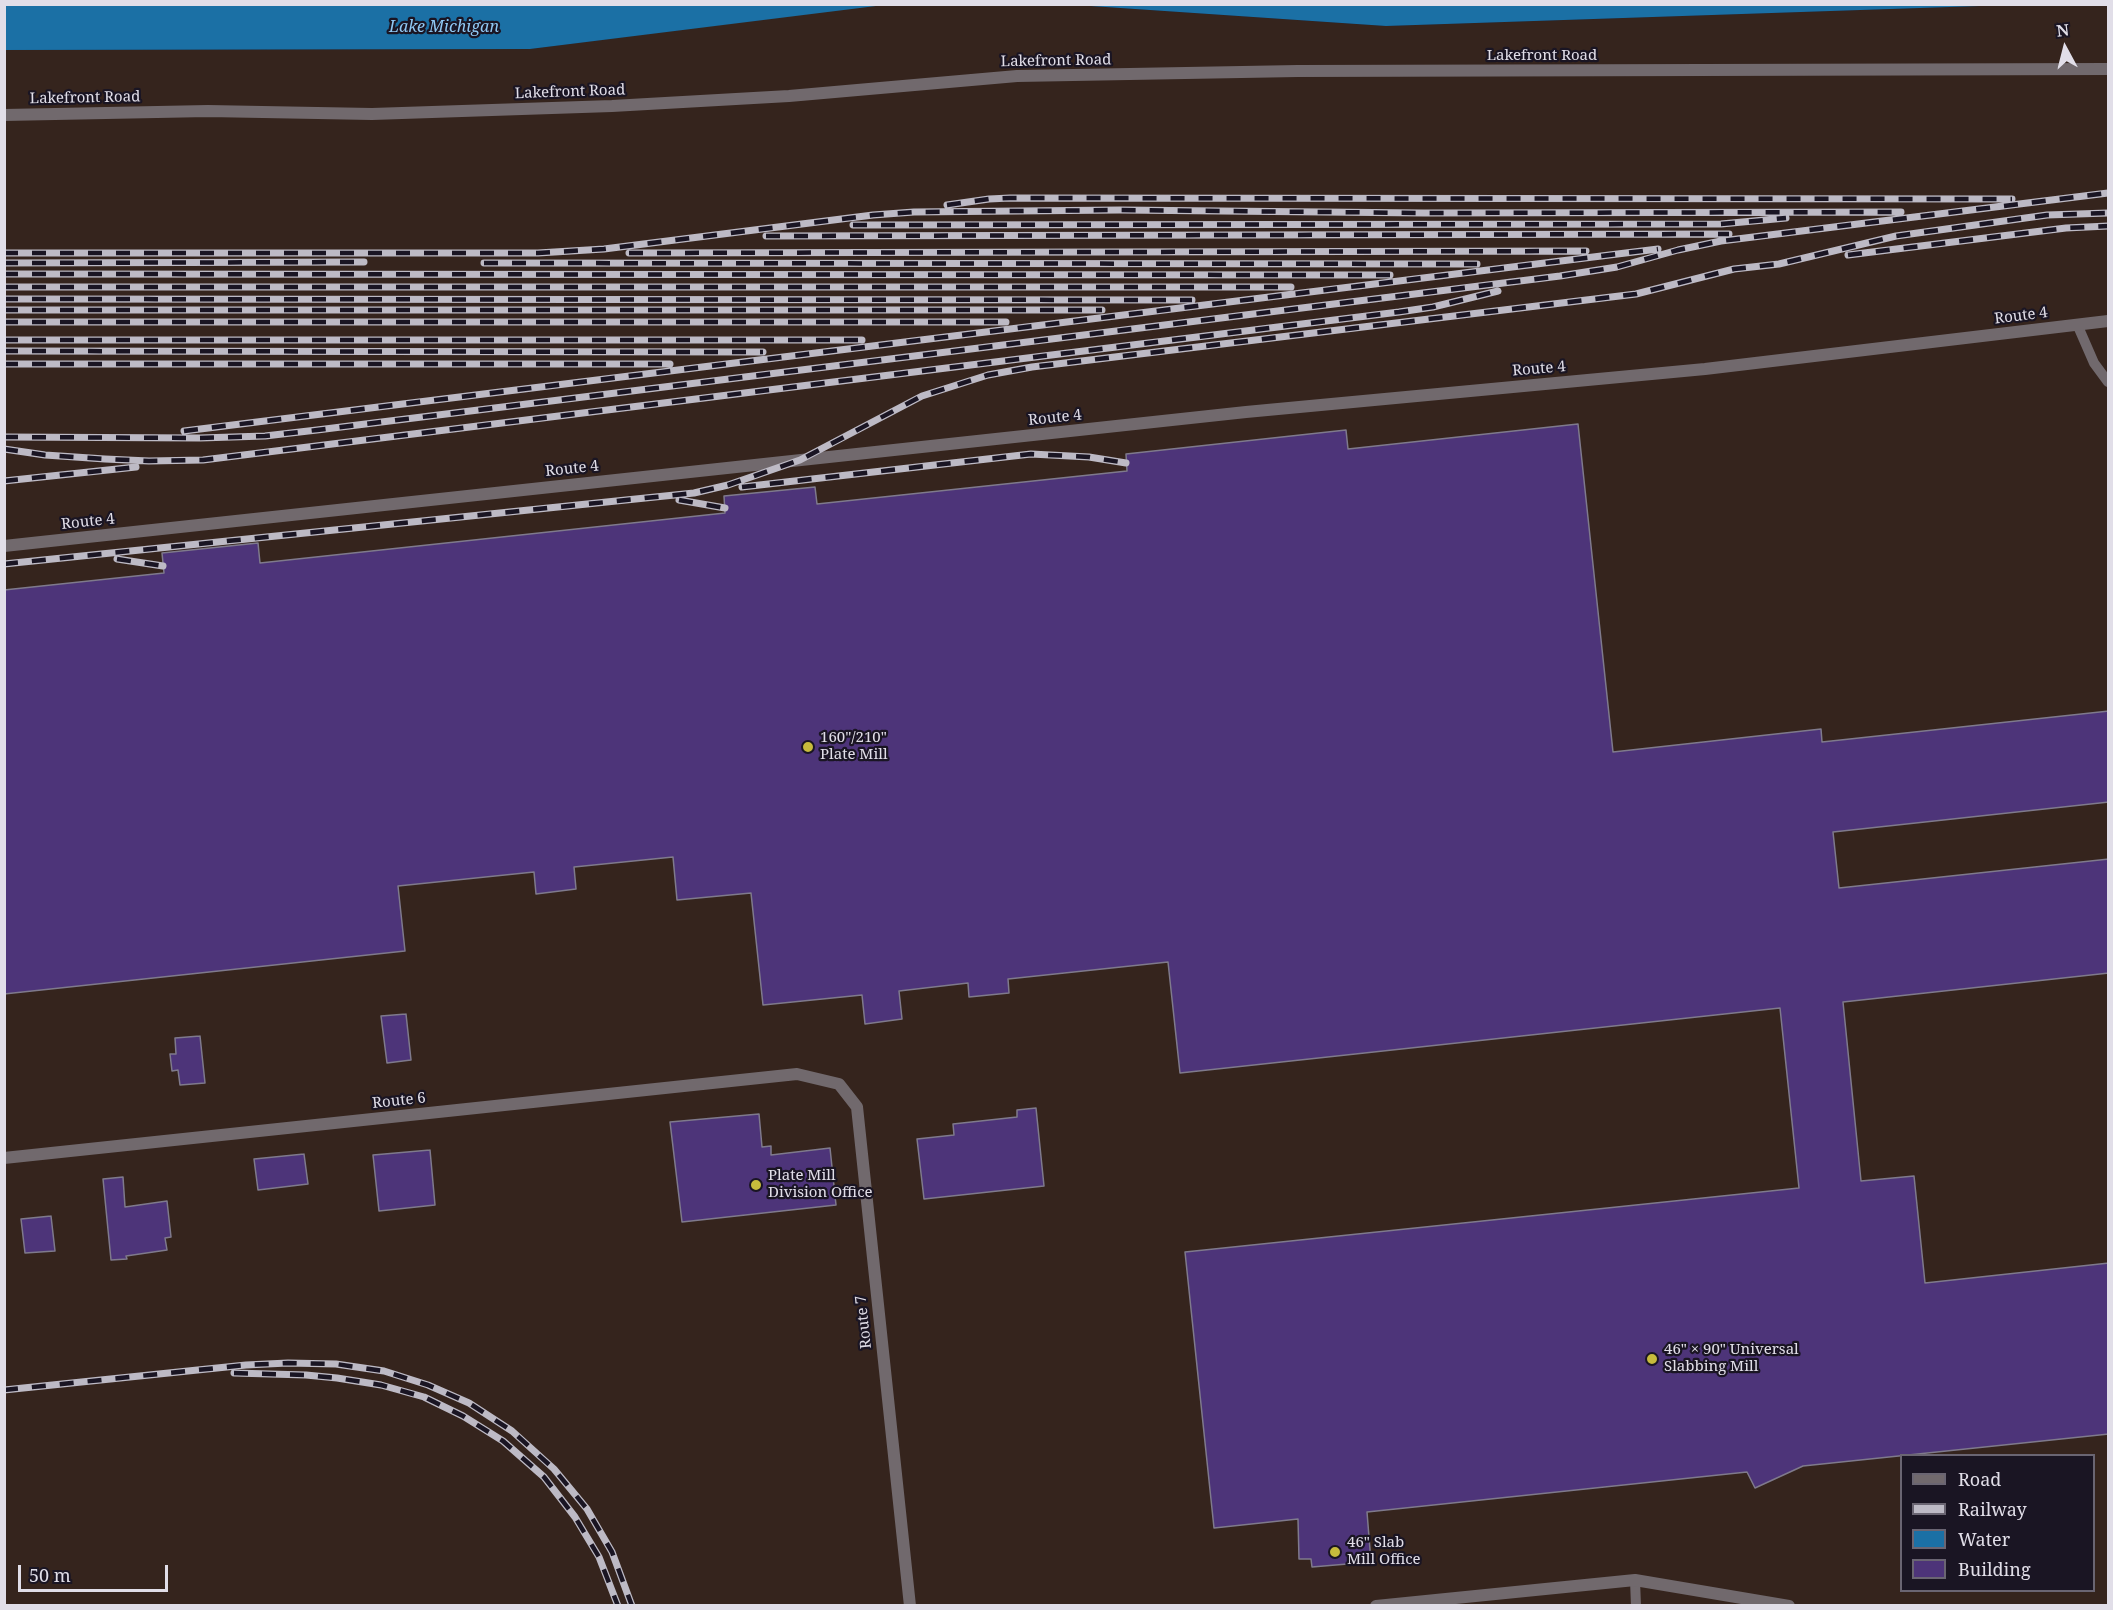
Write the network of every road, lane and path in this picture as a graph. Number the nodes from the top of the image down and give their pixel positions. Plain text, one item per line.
1 (2109, 69) edge
2 (4, 116) edge
3 (2109, 321) edge
4 (2077, 324) junction
5 (2109, 382) edge
6 (4, 546) edge
7 (797, 1074) joint
8 (4, 1158) edge
9 (1635, 1580) junction
10 (910, 1605) edge
11 (1376, 1605) edge
12 (1636, 1605) edge
13 (1788, 1605) edge

1 - 2 street, Lakefront Road
3 - 4 street, Route 4
4 - 5 lane
4 - 6 street, Route 4
7 - 8 street, Route 6
7 - 10 street, Route 7
9 - 11 street
9 - 12 lane
9 - 13 street

